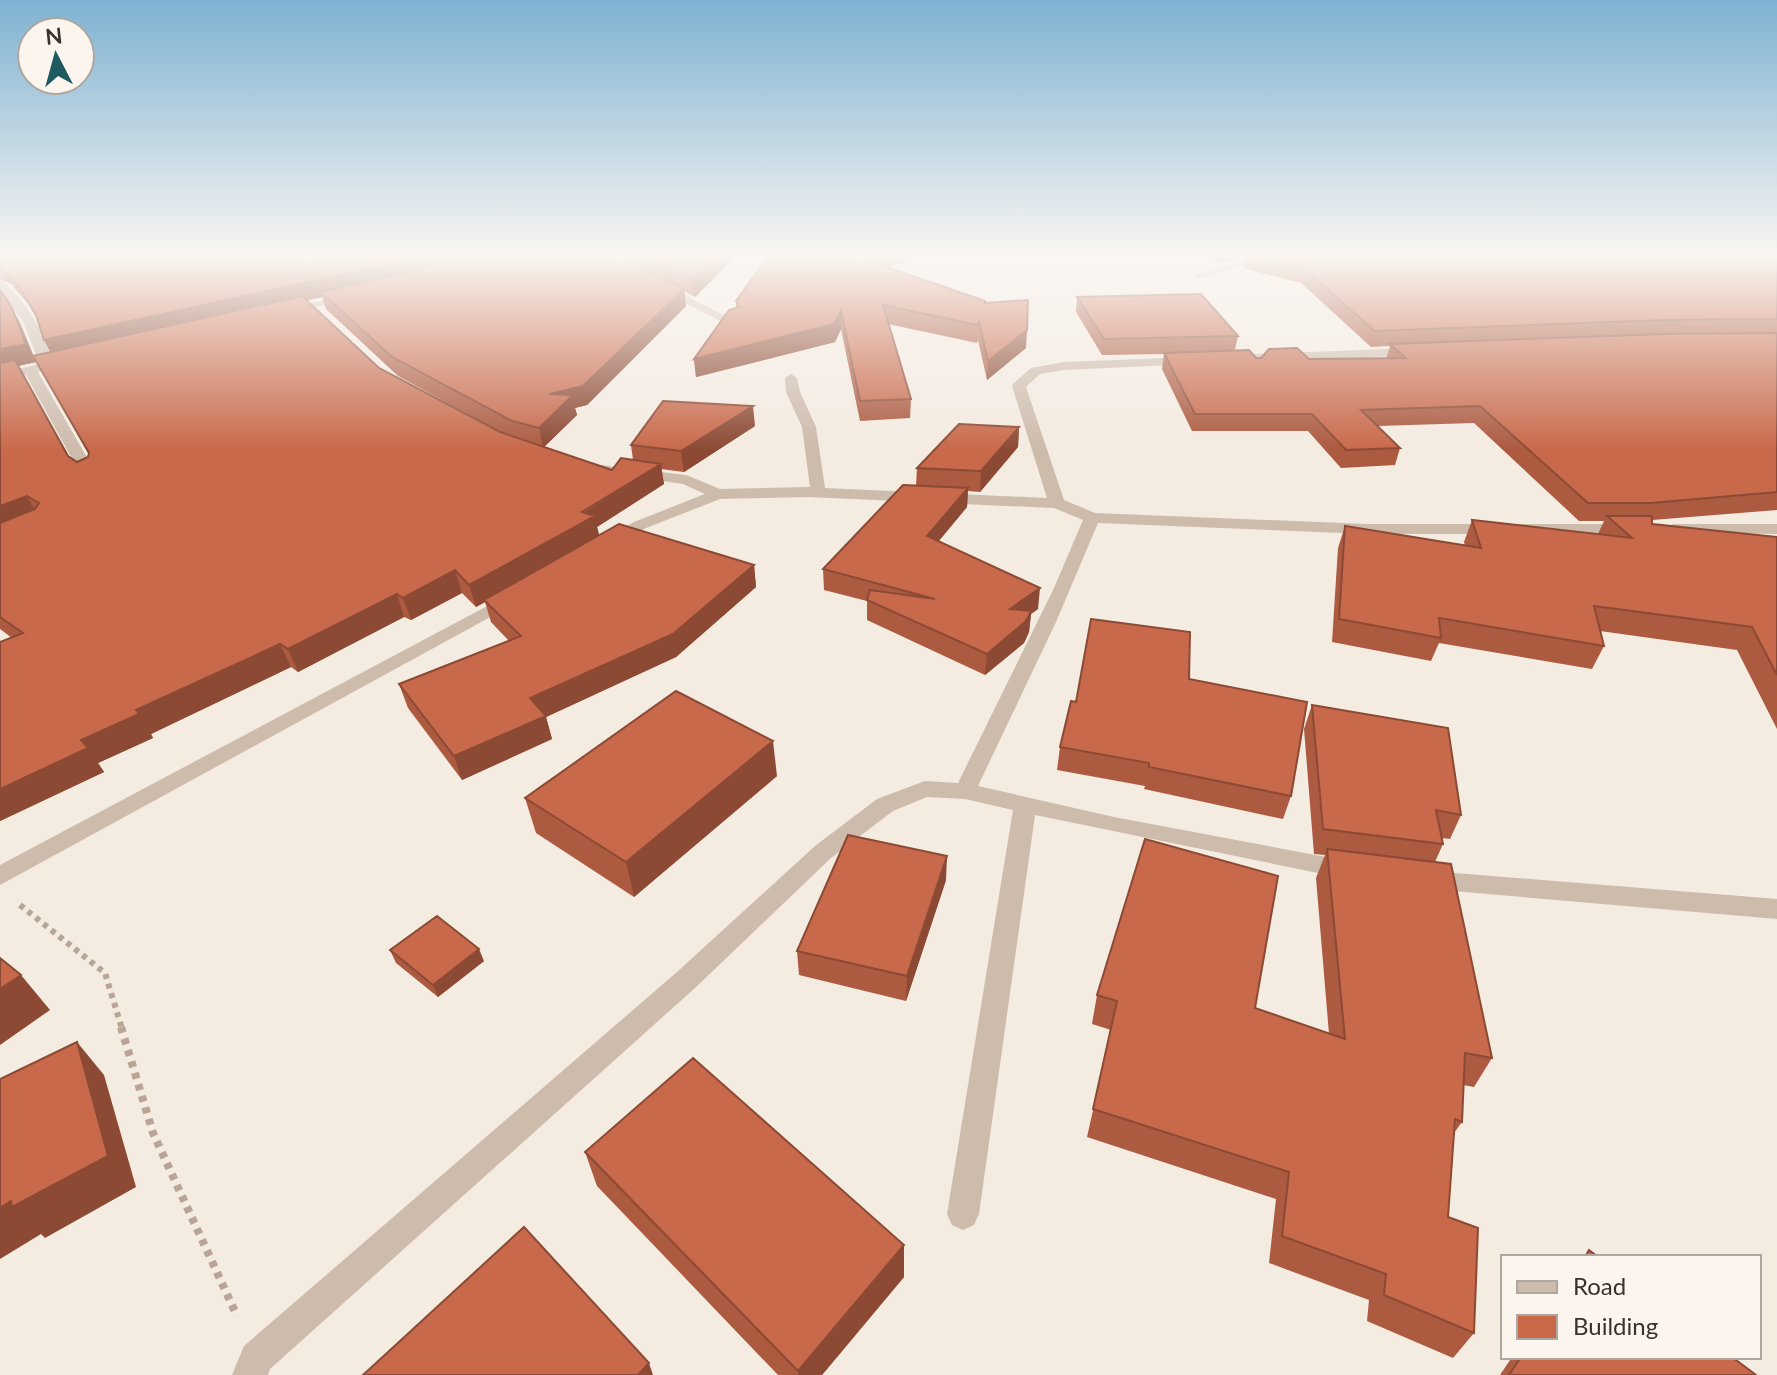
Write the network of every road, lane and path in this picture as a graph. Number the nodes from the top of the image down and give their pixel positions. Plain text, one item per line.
1 (31, 321) edge
2 (729, 321) edge
3 (733, 323) edge
4 (1423, 351) edge
5 (78, 359) edge
6 (1205, 360) edge
7 (1220, 360) edge
8 (47, 367) junction
9 (30, 370) junction
10 (0, 377) edge
11 (791, 378) dead end
12 (563, 461) edge
13 (89, 475) edge
14 (818, 493) junction
15 (718, 494) junction
16 (1057, 503) junction
17 (1092, 518) junction
18 (1777, 529) edge
19 (600, 548) edge
20 (533, 587) edge
21 (965, 791) junction
22 (1025, 805) junction
23 (1371, 874) edge
24 (0, 876) edge
25 (1413, 879) edge
26 (12, 899) dead end
27 (1777, 909) edge
28 (963, 1214) dead end
29 (253, 1366) edge

1 - 8 street
2 - 3 street
4 - 7 street
5 - 8 street
6 - 16 street
8 - 9 street
9 - 10 street
9 - 13 street
11 - 14 street
12 - 15 street
14 - 15 street
14 - 16 street
15 - 19 street
16 - 17 street
17 - 18 street
17 - 21 street
20 - 24 street
21 - 22 street
21 - 29 street
22 - 23 street
22 - 28 street
25 - 27 street
26 - 29 path

